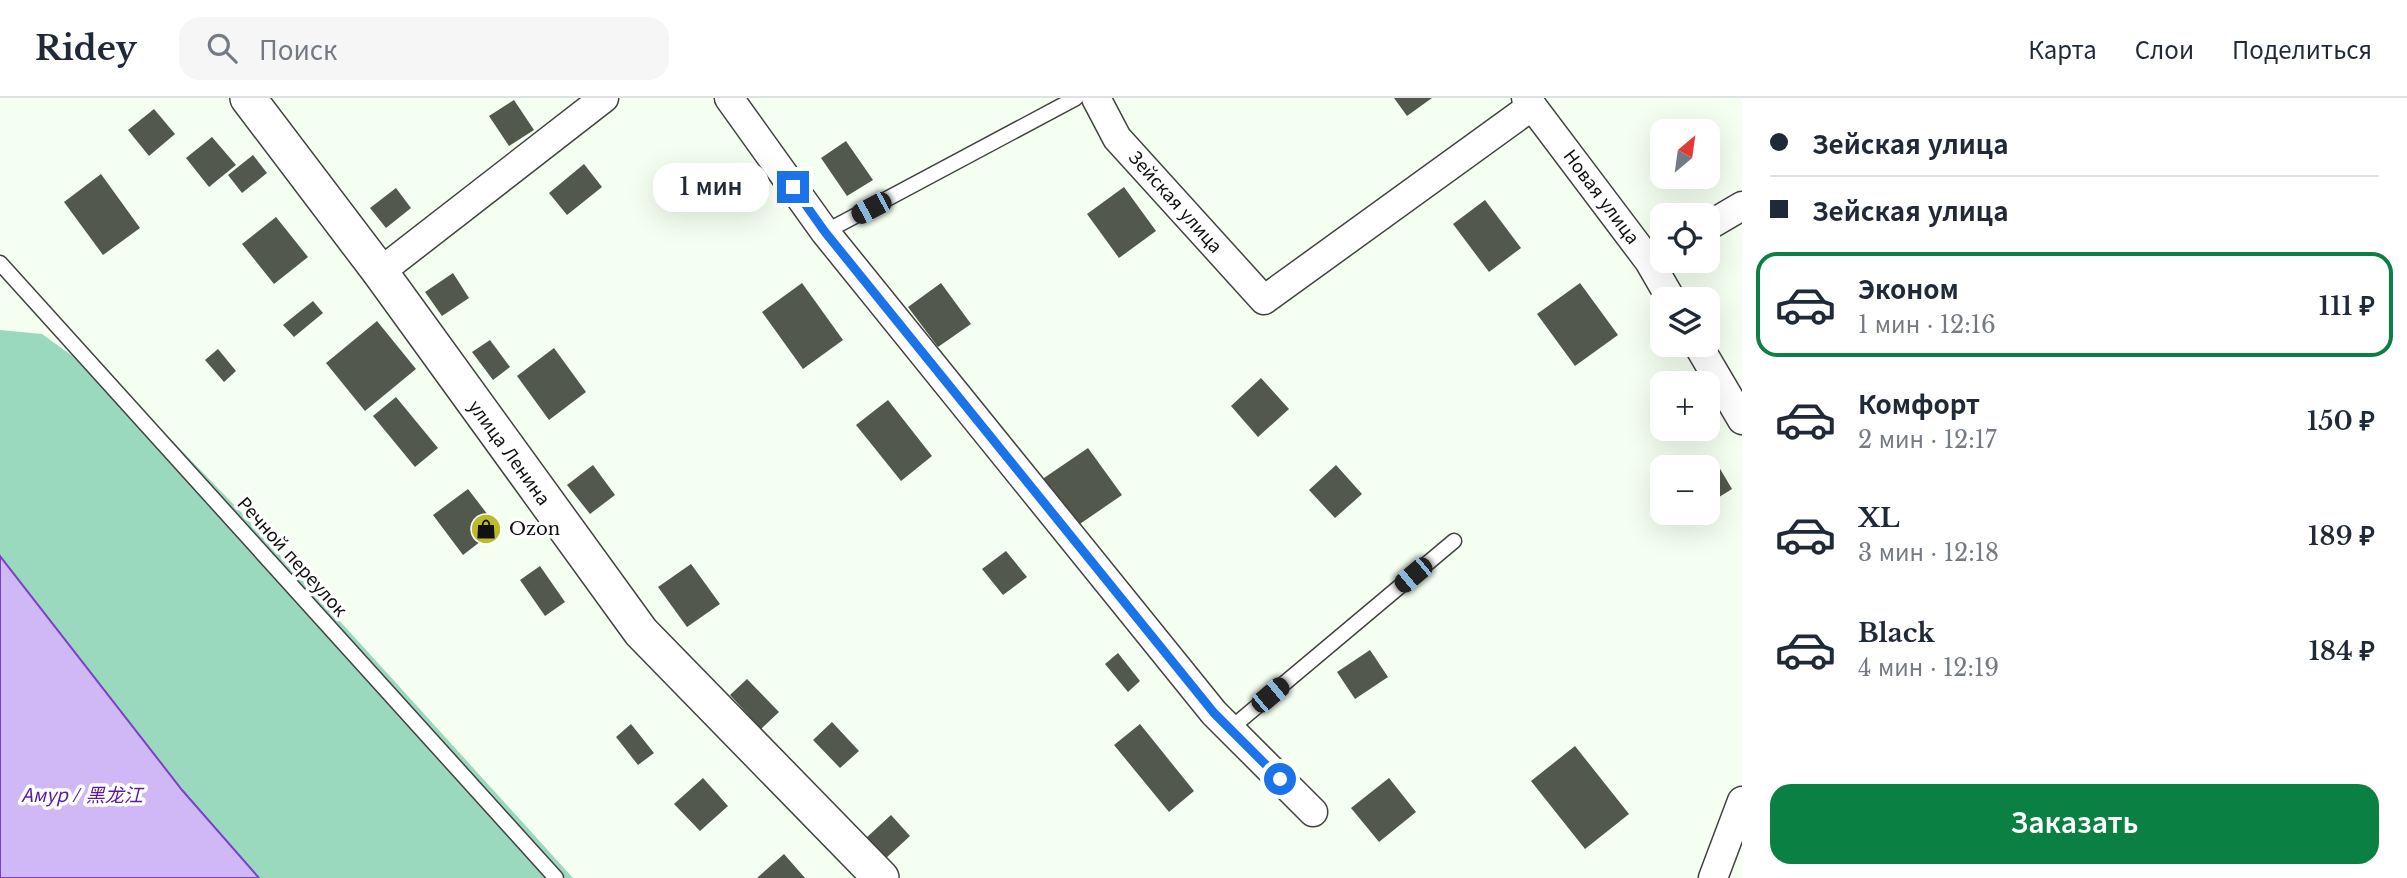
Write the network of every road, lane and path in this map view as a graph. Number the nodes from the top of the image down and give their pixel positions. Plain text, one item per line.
1 (248, 98) edge
2 (604, 98) edge
3 (729, 98) edge
4 (1076, 98) edge
5 (1096, 98) edge
6 (1529, 102) edge
7 (1742, 206) edge
8 (1720, 219) edge
9 (825, 232) junction
10 (1650, 250) edge
11 (0, 263) edge
12 (380, 272) junction
13 (1705, 357) edge
14 (1742, 420) edge
15 (1454, 541) dead end
16 (1230, 729) junction
17 (1742, 801) edge
18 (1313, 812) dead end
19 (556, 878) edge
20 (881, 878) edge
21 (1713, 878) edge

1 - 12 street, улица Ленина
2 - 12 street
3 - 9 street
4 - 9 lane
5 - 6 street, Зейская улица
6 - 10 street, Новая улица
7 - 8 street
9 - 16 street
11 - 19 lane, Речной переулок
12 - 20 street, улица Ленина
13 - 14 street
15 - 16 lane
16 - 18 street
17 - 21 street

